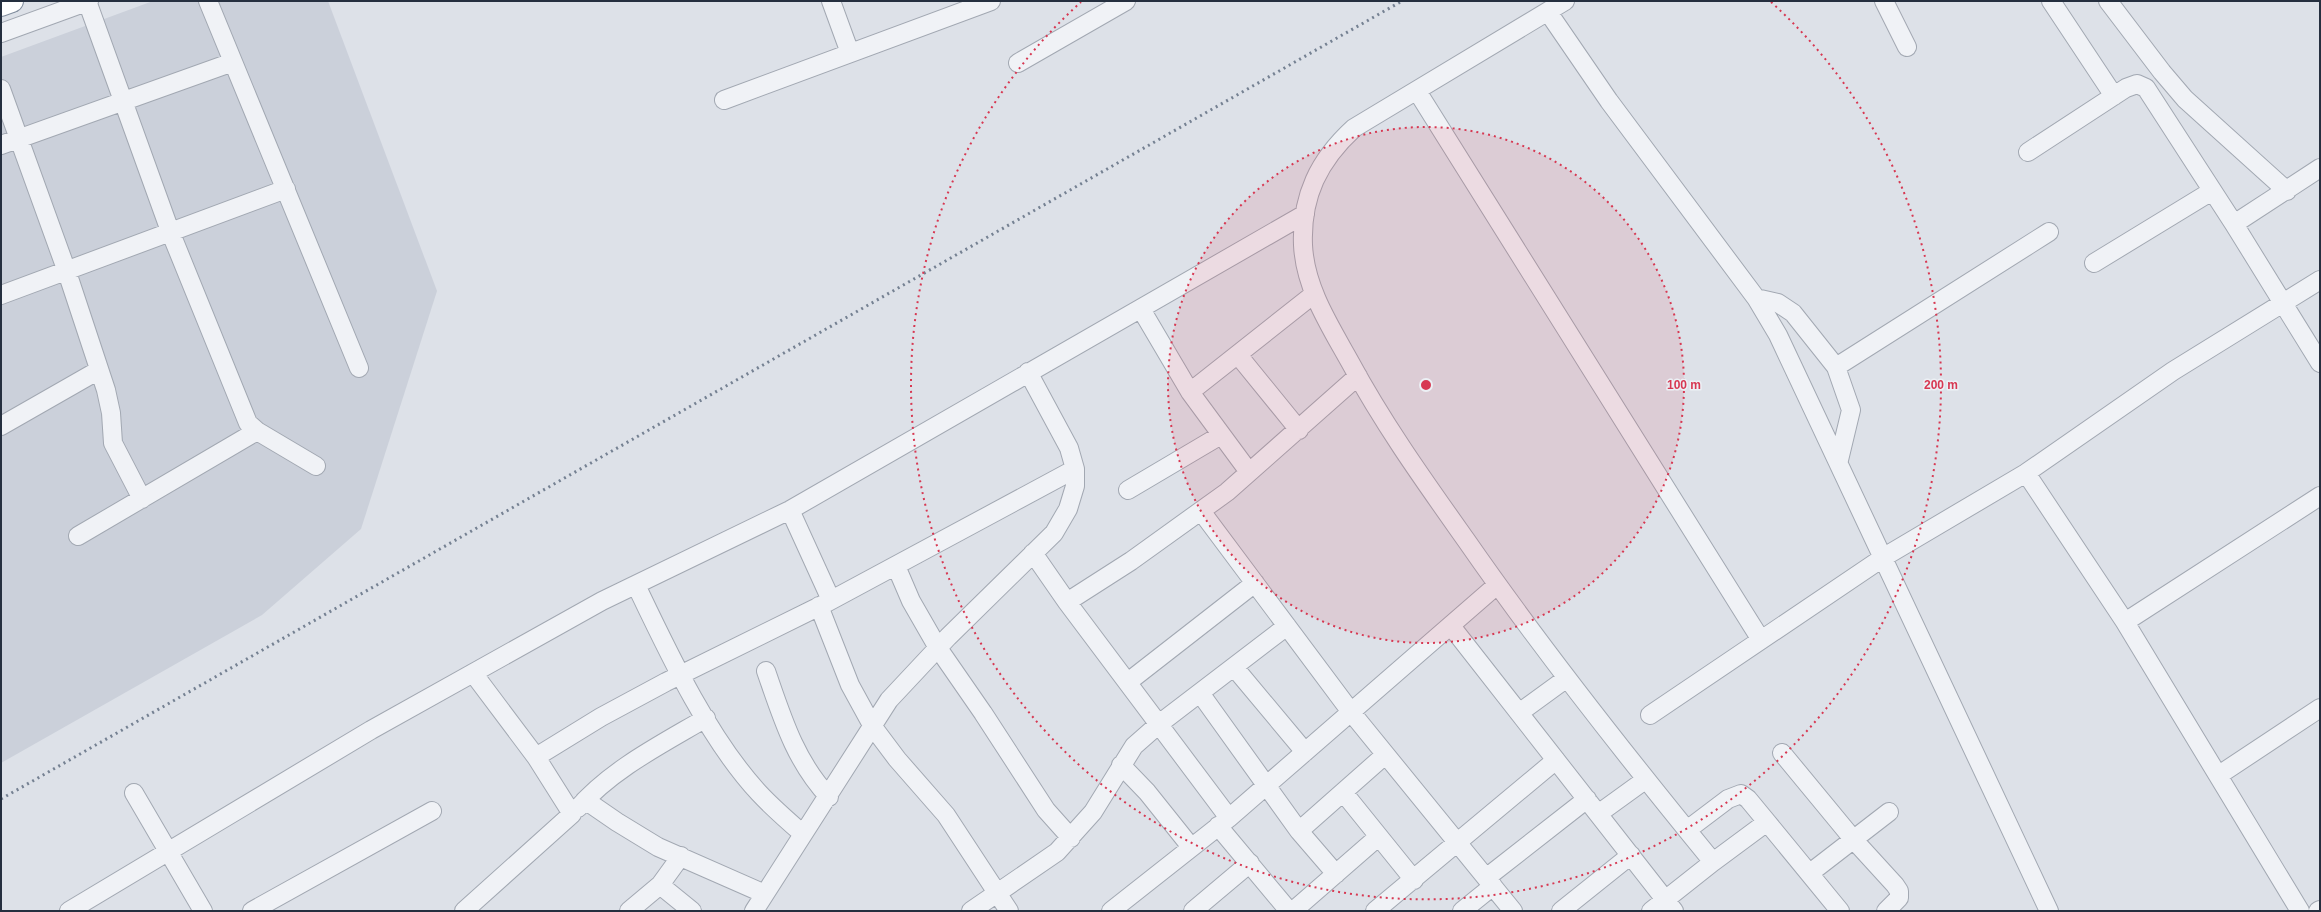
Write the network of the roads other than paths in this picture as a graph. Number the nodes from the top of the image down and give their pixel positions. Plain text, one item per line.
1 (12, 1) edge
2 (88, 1) edge
3 (208, 1) edge
4 (831, 1) edge
5 (1126, 1) edge
6 (1565, 1) edge
7 (1884, 1) edge
8 (2051, 1) edge
9 (2108, 1) edge
10 (988, 2) edge
11 (1, 5) edge
12 (1548, 12) junction
13 (1, 33) edge
14 (1907, 47) dead end
15 (850, 53) junction
16 (233, 62) junction
17 (1018, 63) dead end
18 (1, 89) edge
19 (1417, 91) junction
20 (2114, 96) junction
21 (724, 100) dead end
22 (123, 101) junction
23 (20, 139) junction
24 (1, 145) edge
25 (2028, 152) dead end
26 (2320, 168) edge
27 (286, 189) junction
28 (2212, 191) junction
29 (2287, 191) junction
30 (1305, 214) junction
31 (2234, 224) junction
32 (170, 230) junction
33 (2049, 232) dead end
34 (2094, 263) dead end
35 (66, 269) junction
36 (2320, 280) edge
37 (1, 294) edge
38 (1314, 294) junction
39 (1756, 298) junction
40 (2283, 303) junction
41 (1141, 309) junction
42 (1238, 355) junction
43 (2320, 364) edge
44 (1836, 367) junction
45 (359, 368) dead end
46 (99, 370) junction
47 (1028, 372) junction
48 (1358, 376) junction
49 (1190, 392) junction
50 (1, 426) edge
51 (1299, 430) junction
52 (257, 431) junction
53 (1221, 435) junction
54 (1839, 460) junction
55 (316, 466) dead end
56 (1075, 469) junction
57 (1250, 472) junction
58 (2026, 473) junction
59 (1128, 490) dead end
60 (2320, 496) edge
61 (142, 500) junction
62 (790, 510) junction
63 (1201, 511) junction
64 (78, 536) dead end
65 (1034, 553) junction
66 (1884, 557) junction
67 (896, 566) junction
68 (1255, 583) junction
69 (636, 585) junction
70 (1497, 585) junction
71 (1067, 602) junction
72 (825, 603) junction
73 (2125, 622) junction
74 (1287, 626) junction
75 (1451, 626) junction
76 (1761, 640) junction
77 (938, 648) junction
78 (1234, 667) junction
79 (766, 671) dead end
80 (474, 673) junction
81 (680, 675) junction
82 (1567, 678) junction
83 (1128, 682) junction
84 (1200, 693) junction
85 (2320, 708) edge
86 (1351, 712) junction
87 (1519, 713) junction
88 (1650, 715) dead end
89 (706, 718) junction
90 (1160, 724) junction
91 (873, 727) junction
92 (1305, 752) junction
93 (1782, 753) dead end
94 (1385, 755) junction
95 (536, 757) junction
96 (1556, 760) junction
97 (1121, 765) junction
98 (2219, 775) junction
99 (1645, 780) junction
100 (1266, 785) junction
101 (1343, 792) junction
102 (134, 794) dead end
103 (828, 797) junction
104 (1587, 799) junction
105 (585, 800) junction
106 (432, 811) dead end
107 (1889, 812) dead end
108 (572, 814) junction
109 (1598, 814) junction
110 (1224, 822) junction
111 (1767, 822) junction
112 (1687, 830) junction
113 (1298, 831) junction
114 (803, 834) junction
115 (1071, 838) junction
116 (1378, 838) junction
117 (1853, 839) junction
118 (1458, 843) junction
119 (1191, 847) junction
120 (169, 851) junction
121 (1630, 855) junction
122 (681, 856) junction
123 (1712, 862) junction
124 (1250, 863) junction
125 (1810, 873) junction
126 (1336, 874) junction
127 (1414, 880) junction
128 (1490, 882) junction
129 (660, 885) junction
130 (997, 892) junction
131 (765, 894) junction
132 (1670, 905) edge
133 (1831, 908) edge
134 (1286, 910) edge
135 (69, 911) edge
136 (203, 911) edge
137 (252, 911) edge
138 (464, 911) edge
139 (629, 911) edge
140 (692, 911) edge
141 (754, 911) edge
142 (971, 911) edge
143 (1009, 911) edge
144 (1111, 911) edge
145 (1193, 911) edge
146 (1376, 911) edge
147 (1462, 911) edge
148 (1514, 911) edge
149 (1561, 911) edge
150 (1651, 911) edge
151 (1886, 911) edge
152 (2049, 911) edge
153 (2300, 911) edge

1 - 11 highway
2 - 13 street
2 - 22 street
3 - 16 street
4 - 15 street
5 - 17 street
6 - 12 street
7 - 14 street
8 - 20 street
9 - 29 street
10 - 15 street
12 - 19 street
12 - 39 street
15 - 21 street
16 - 22 street
16 - 27 street
18 - 23 street
19 - 30 street
19 - 76 street
20 - 25 street
20 - 28 street
22 - 23 street
22 - 32 street
23 - 24 street
23 - 35 street
26 - 29 street
27 - 32 street
27 - 45 street
28 - 31 street
28 - 34 street
29 - 31 street
30 - 38 street
30 - 41 street
31 - 40 street
32 - 35 street
32 - 52 street
33 - 44 street
35 - 37 street
35 - 46 street
36 - 40 street
38 - 42 street
38 - 48 street
39 - 44 street
39 - 54 street
40 - 43 street
40 - 58 street
41 - 47 street
41 - 49 street
42 - 49 street
42 - 51 street
44 - 54 street
46 - 50 street
46 - 61 street
47 - 56 street
47 - 62 street
48 - 51 street
48 - 70 street
49 - 53 street
51 - 57 street
52 - 55 street
52 - 61 street
53 - 57 street
53 - 59 street
54 - 66 street
56 - 65 street
56 - 67 street
57 - 63 street
58 - 66 street
58 - 73 street
60 - 73 street
61 - 64 street
62 - 69 street
62 - 72 street
63 - 68 street
63 - 71 street
65 - 71 street
65 - 77 street
66 - 76 street
66 - 152 street
67 - 72 street
67 - 77 street
68 - 74 street
68 - 83 street
69 - 80 street
69 - 81 street
70 - 75 street
70 - 82 street
71 - 83 street
72 - 81 street
72 - 91 street
73 - 98 street
74 - 78 street
74 - 86 street
75 - 86 street
75 - 87 street
76 - 88 street
77 - 91 street
77 - 115 street
78 - 84 street
78 - 92 street
79 - 103 street
80 - 95 street
80 - 120 street
81 - 89 street
81 - 95 street
82 - 87 street
82 - 99 street
83 - 90 street
84 - 90 street
84 - 100 street
85 - 98 street
86 - 92 street
86 - 94 street
87 - 96 street
89 - 105 street
89 - 114 street
90 - 97 street
90 - 110 street
91 - 103 street
91 - 130 street
92 - 100 street
93 - 117 street
94 - 101 street
94 - 118 street
95 - 108 street
96 - 104 street
96 - 118 street
97 - 115 street
97 - 119 street
98 - 153 street
99 - 109 street
99 - 112 street
100 - 110 street
100 - 113 street
101 - 113 street
101 - 116 street
102 - 120 street
103 - 114 street
104 - 109 street
104 - 128 street
105 - 108 street
105 - 122 street
106 - 137 street
107 - 117 street
108 - 138 street
109 - 121 street
110 - 119 street
110 - 124 street
111 - 112 street
111 - 123 street
111 - 125 street
112 - 123 street
113 - 126 street
114 - 131 street
115 - 130 street
116 - 126 street
116 - 127 street
117 - 125 street
117 - 151 street
118 - 127 street
118 - 128 street
119 - 144 street
120 - 135 street
120 - 136 street
121 - 132 street
121 - 149 street
122 - 129 street
122 - 131 street
123 - 132 street
124 - 134 street
124 - 145 street
125 - 133 street
126 - 134 street
127 - 146 street
128 - 147 street
128 - 148 street
129 - 139 street
129 - 140 street
130 - 142 street
130 - 143 street
131 - 141 street
132 - 150 street

